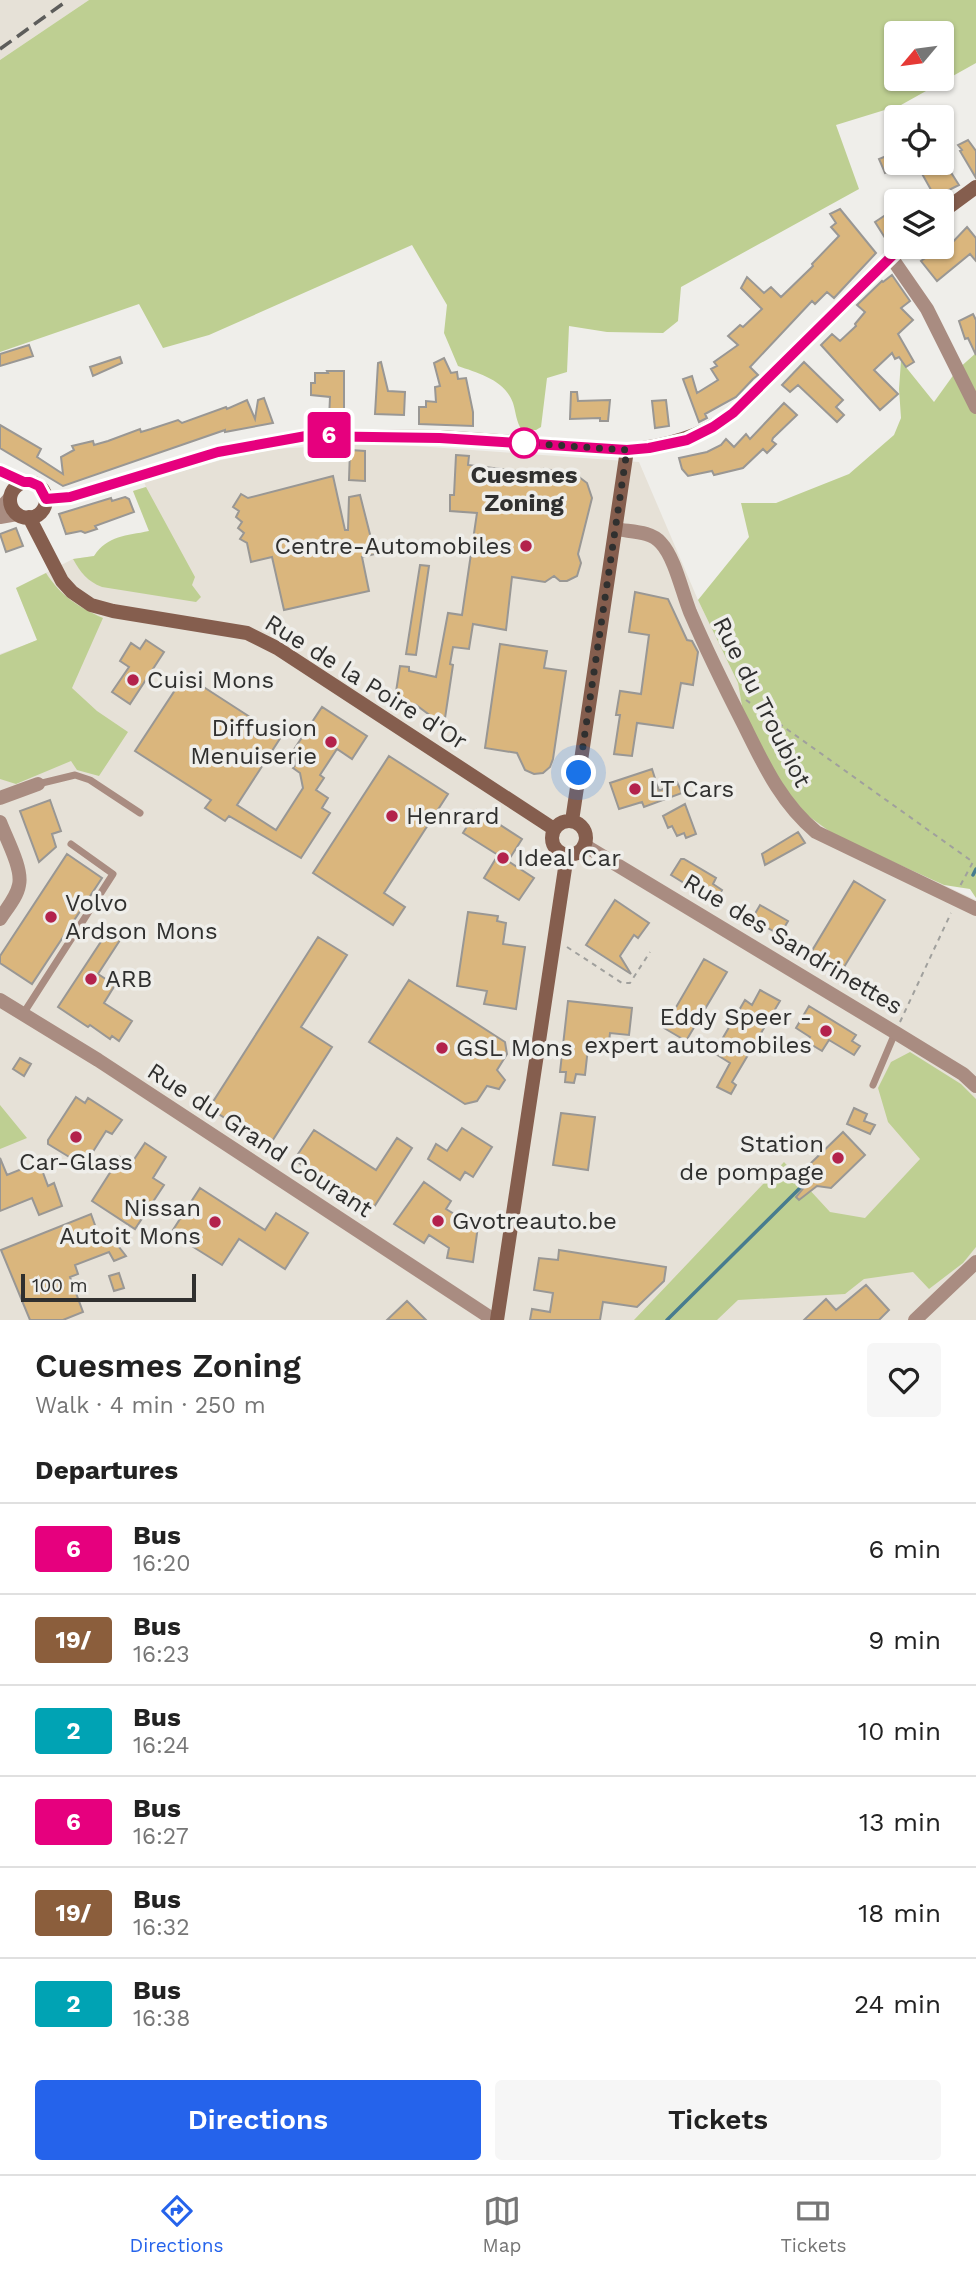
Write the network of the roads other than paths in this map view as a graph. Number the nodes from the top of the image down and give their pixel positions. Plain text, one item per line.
1 (976, 187) edge
2 (954, 203) edge
3 (889, 259) edge
4 (900, 259) edge
5 (976, 407) edge
6 (627, 450) junction
7 (2, 472) edge
8 (16, 490) junction
9 (46, 499) junction
10 (0, 509) edge
11 (28, 515) junction
12 (0, 517) edge
13 (617, 529) junction
14 (38, 784) joint
15 (0, 798) edge
16 (140, 813) dead end
17 (572, 821) junction
18 (0, 822) edge
19 (554, 829) junction
20 (71, 844) dead end
21 (584, 845) junction
22 (567, 855) junction
23 (976, 909) edge
24 (0, 919) edge
25 (0, 1000) edge
26 (23, 1014) junction
27 (895, 1032) junction
28 (873, 1084) dead end
29 (976, 1086) edge
30 (976, 1262) edge
31 (495, 1320) edge
32 (915, 1320) edge

1 - 2 street
3 - 6 street
4 - 5 street
6 - 9 street
6 - 13 street
7 - 8 street
8 - 9 street
8 - 10 street
8 - 11 street
9 - 11 street
11 - 12 street
11 - 19 street, Rue de la Poire d'Or
13 - 17 street
13 - 23 street, Rue du Troubiot
14 - 15 street
14 - 16 lane
17 - 19 street
17 - 21 street
18 - 24 street
19 - 22 street
20 - 26 lane
21 - 22 street
21 - 27 street, Rue des Sandrinettes
22 - 31 street
25 - 26 street, Rue du Grand Courant
26 - 31 street, Rue du Grand Courant
27 - 28 lane
27 - 29 street, Rue des Sandrinettes
30 - 32 street

